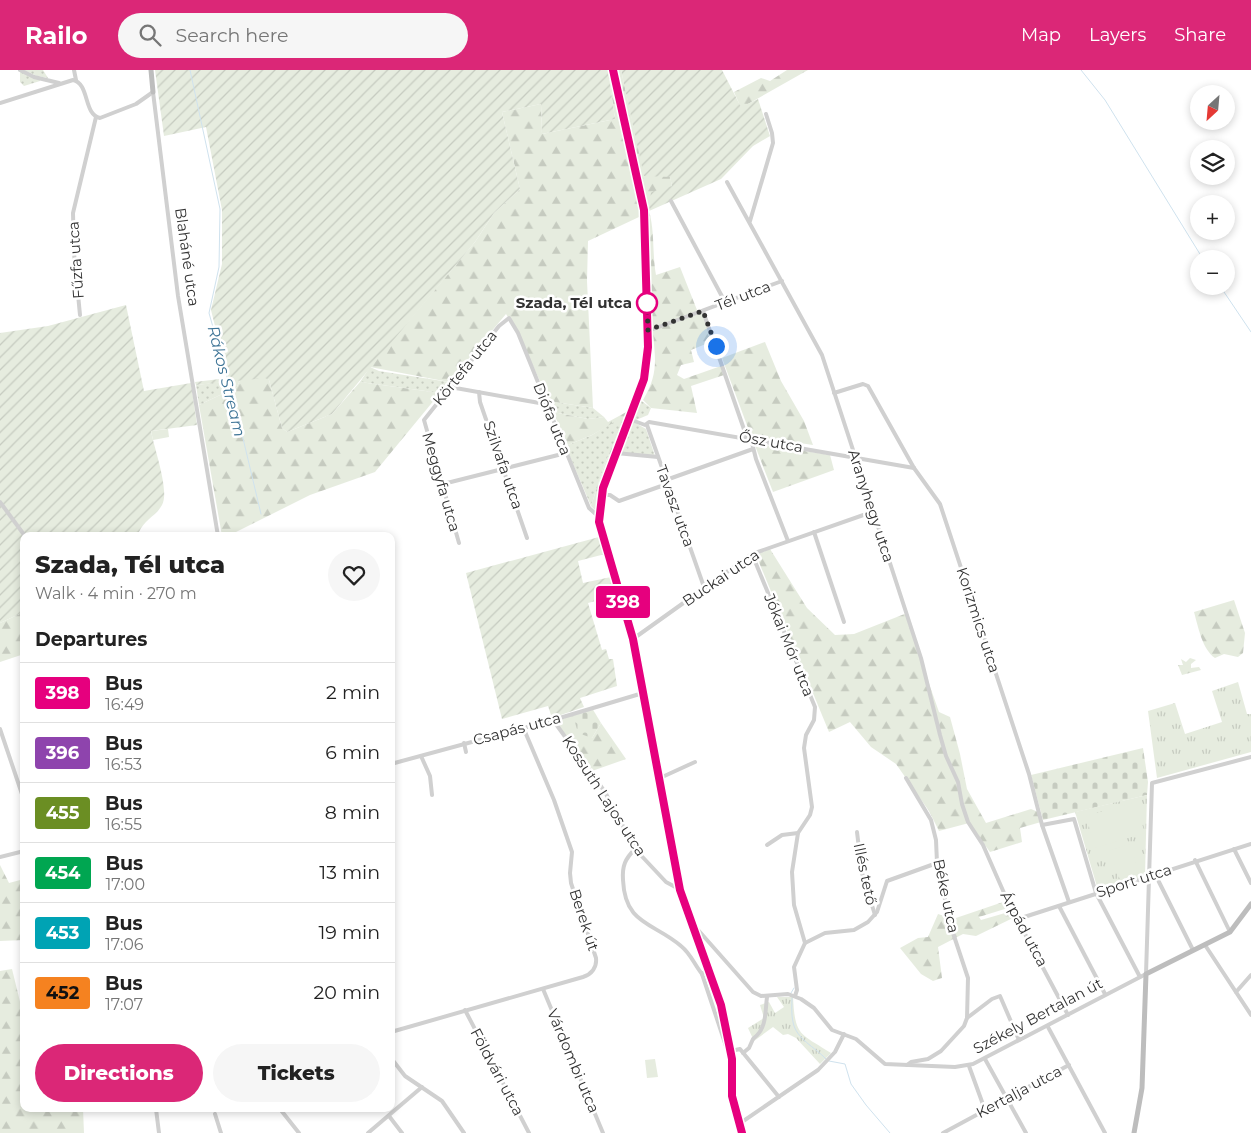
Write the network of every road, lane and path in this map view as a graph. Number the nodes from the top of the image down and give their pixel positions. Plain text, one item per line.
1 (20, 70) edge
2 (74, 70) edge
3 (151, 70) edge
4 (613, 70) edge
5 (76, 80) junction
6 (59, 82) junction
7 (153, 92) junction
8 (0, 102) edge
9 (766, 114) dead end
10 (96, 117) junction
11 (726, 182) dead end
12 (671, 201) dead end
13 (750, 221) junction
14 (782, 281) junction
15 (725, 302) junction
16 (703, 311) junction
17 (80, 315) dead end
18 (509, 318) joint
19 (648, 330) junction
20 (450, 387) junction
21 (479, 392) junction
22 (834, 393) junction
23 (545, 404) junction
24 (630, 419) junction
25 (424, 420) joint
26 (647, 425) junction
27 (749, 438) junction
28 (753, 450) junction
29 (566, 453) junction
30 (616, 453) junction
31 (658, 457) junction
32 (856, 458) junction
33 (914, 468) junction
34 (505, 469) junction
35 (667, 482) junction
36 (443, 484) junction
37 (601, 495) junction
38 (0, 502) edge
39 (872, 512) junction
40 (599, 517) junction
41 (22, 532) edge
42 (217, 532) edge
43 (814, 532) junction
44 (527, 538) dead end
45 (788, 540) junction
46 (459, 543) dead end
47 (752, 554) junction
48 (704, 587) junction
49 (844, 622) dead end
50 (633, 639) junction
51 (643, 693) junction
52 (553, 720) junction
53 (524, 727) junction
54 (0, 729) edge
55 (464, 743) junction
56 (466, 752) dead end
57 (421, 756) junction
58 (1251, 757) edge
59 (696, 762) dead end
60 (395, 763) edge
61 (660, 778) junction
62 (906, 778) dead end
63 (20, 788) edge
64 (432, 795) dead end
65 (1042, 825) junction
66 (857, 832) dead end
67 (798, 833) junction
68 (981, 842) joint
69 (1251, 844) edge
70 (767, 845) dead end
71 (635, 849) junction
72 (1234, 849) junction
73 (20, 853) edge
74 (0, 857) edge
75 (1194, 860) junction
76 (937, 863) junction
77 (1154, 874) junction
78 (1149, 875) junction
79 (1251, 883) edge
80 (680, 890) junction
81 (1096, 893) junction
82 (1069, 902) junction
83 (1251, 904) edge
84 (1059, 906) junction
85 (875, 916) junction
86 (1018, 919) junction
87 (690, 920) junction
88 (1230, 932) junction
89 (805, 943) junction
90 (1204, 945) junction
91 (1193, 950) junction
92 (708, 970) junction
93 (1146, 972) junction
94 (702, 974) junction
95 (1251, 975) edge
96 (1140, 977) junction
97 (543, 989) junction
98 (1236, 992) junction
99 (1104, 994) junction
100 (795, 996) junction
101 (767, 997) junction
102 (465, 1010) junction
103 (1068, 1015) junction
104 (1251, 1015) edge
105 (967, 1018) junction
106 (1048, 1026) junction
107 (395, 1031) edge
108 (844, 1034) junction
109 (1020, 1040) junction
110 (731, 1048) junction
111 (744, 1054) junction
112 (985, 1059) junction
113 (395, 1063) edge
114 (1069, 1065) junction
115 (908, 1066) junction
116 (969, 1066) junction
117 (422, 1087) junction
118 (779, 1097) junction
119 (1008, 1099) junction
120 (395, 1110) edge
121 (985, 1110) junction
122 (156, 1112) edge
123 (283, 1112) edge
124 (393, 1112) edge
125 (215, 1114) dead end
126 (388, 1116) junction
127 (740, 1130) edge
128 (159, 1133) edge
129 (221, 1133) edge
130 (299, 1133) edge
131 (368, 1133) edge
132 (402, 1133) edge
133 (464, 1133) edge
134 (529, 1133) edge
135 (603, 1133) edge
136 (943, 1133) edge
137 (1026, 1133) edge
138 (1105, 1133) edge
139 (1134, 1133) edge

1 - 6 street
2 - 5 street
3 - 7 main road, Blaháné utca
4 - 19 main road
5 - 6 street
5 - 10 street
6 - 8 street
7 - 10 street
7 - 42 street, Blaháné utca
9 - 13 street
10 - 17 street, Fűzfa utca
11 - 13 street, Aranyhegy utca
12 - 15 street
13 - 14 street, Aranyhegy utca
14 - 15 street, Tél utca
14 - 22 street, Aranyhegy utca
15 - 16 street, Tél utca
16 - 19 street, Tél utca
16 - 27 street
18 - 20 street, Körtefa utca
18 - 23 street, Diófa utca
19 - 24 main road
20 - 21 street
20 - 25 street, Körtefa utca
21 - 23 street
21 - 34 street, Szilvafa utca
22 - 32 street, Aranyhegy utca
22 - 33 street, Korizmics utca
23 - 29 street, Diófa utca
24 - 26 street, Ősz utca
24 - 30 main road
25 - 36 street, Meggyfa utca
26 - 27 street, Ősz utca
26 - 31 street, Tavasz utca
27 - 28 street
27 - 32 street, Ősz utca
28 - 35 street
28 - 45 street
29 - 34 street
29 - 40 street, Diófa utca
30 - 31 street
30 - 37 main road
31 - 35 street, Tavasz utca
32 - 33 street, Ősz utca
32 - 39 street, Aranyhegy utca
33 - 65 street, Korizmics utca
34 - 36 street
34 - 44 street, Szilvafa utca
35 - 37 street
35 - 48 street, Tavasz utca
36 - 46 street, Meggyfa utca
37 - 40 main road
38 - 41 street
39 - 43 street, Buckai utca
39 - 68 street, Aranyhegy utca
40 - 50 main road
43 - 45 street, Buckai utca
43 - 49 street
45 - 47 street, Buckai utca
47 - 48 street, Buckai utca
47 - 67 street, Jókai Mór utca
48 - 50 street, Buckai utca
50 - 51 main road
51 - 52 street, Csapás utca
51 - 61 main road
52 - 53 street, Csapás utca
52 - 71 street, Kossuth Lajos utca
53 - 55 street, Csapás utca
53 - 97 street, Berek út
54 - 63 street
55 - 56 street
55 - 57 street, Csapás utca
57 - 60 street, Csapás utca
57 - 64 street
58 - 78 street
59 - 61 street
61 - 80 main road
62 - 76 street, Béke utca
65 - 81 street
65 - 82 street, Korizmics utca
66 - 85 street, Illés tető
67 - 70 street
67 - 89 street, Jókai Mór utca
68 - 86 street, Árpád utca
69 - 72 street, Sport utca
71 - 80 street, Kossuth Lajos utca
71 - 94 street
72 - 75 street, Sport utca
72 - 79 street
73 - 74 street
75 - 77 street, Sport utca
75 - 88 street
76 - 85 street
76 - 105 street, Béke utca
77 - 78 street, Sport utca
77 - 91 street
78 - 81 street, Sport utca
78 - 93 street
80 - 87 main road
81 - 82 street, Sport utca
81 - 96 street
82 - 84 street, Sport utca
83 - 88 main road, Székely Bertalan út
84 - 86 street, Sport utca
84 - 99 street
85 - 89 street
86 - 103 street, Árpád utca
87 - 92 main road
87 - 101 street
88 - 90 main road, Székely Bertalan út
89 - 100 street
90 - 91 main road, Székely Bertalan út
90 - 98 street
91 - 93 main road, Székely Bertalan út
92 - 94 street
92 - 110 main road
93 - 96 street, Székely Bertalan út
93 - 139 main road
94 - 110 street
95 - 98 street
96 - 99 street, Székely Bertalan út
97 - 102 street, Berek út
97 - 135 street, Várdombi utca
98 - 104 street
99 - 103 street, Székely Bertalan út
100 - 101 street
100 - 108 street, Székely Bertalan út
101 - 111 street
102 - 107 street, Berek út
102 - 134 street, Földvári utca
103 - 106 street, Székely Bertalan út
105 - 109 street
105 - 115 street
106 - 109 street, Székely Bertalan út
106 - 114 street
108 - 115 street, Székely Bertalan út
108 - 118 street
109 - 112 street, Székely Bertalan út
110 - 111 street
110 - 127 main road
111 - 118 street
112 - 116 street, Székely Bertalan út
112 - 119 street
113 - 117 street
114 - 119 street, Kertalja utca
114 - 138 street
115 - 116 street, Székely Bertalan út
116 - 121 street
117 - 120 street
117 - 133 street
118 - 127 street
119 - 121 street, Kertalja utca
119 - 137 street
121 - 136 street, Kertalja utca
122 - 128 street
123 - 130 street
124 - 126 street
125 - 129 street
126 - 131 street
126 - 132 street

